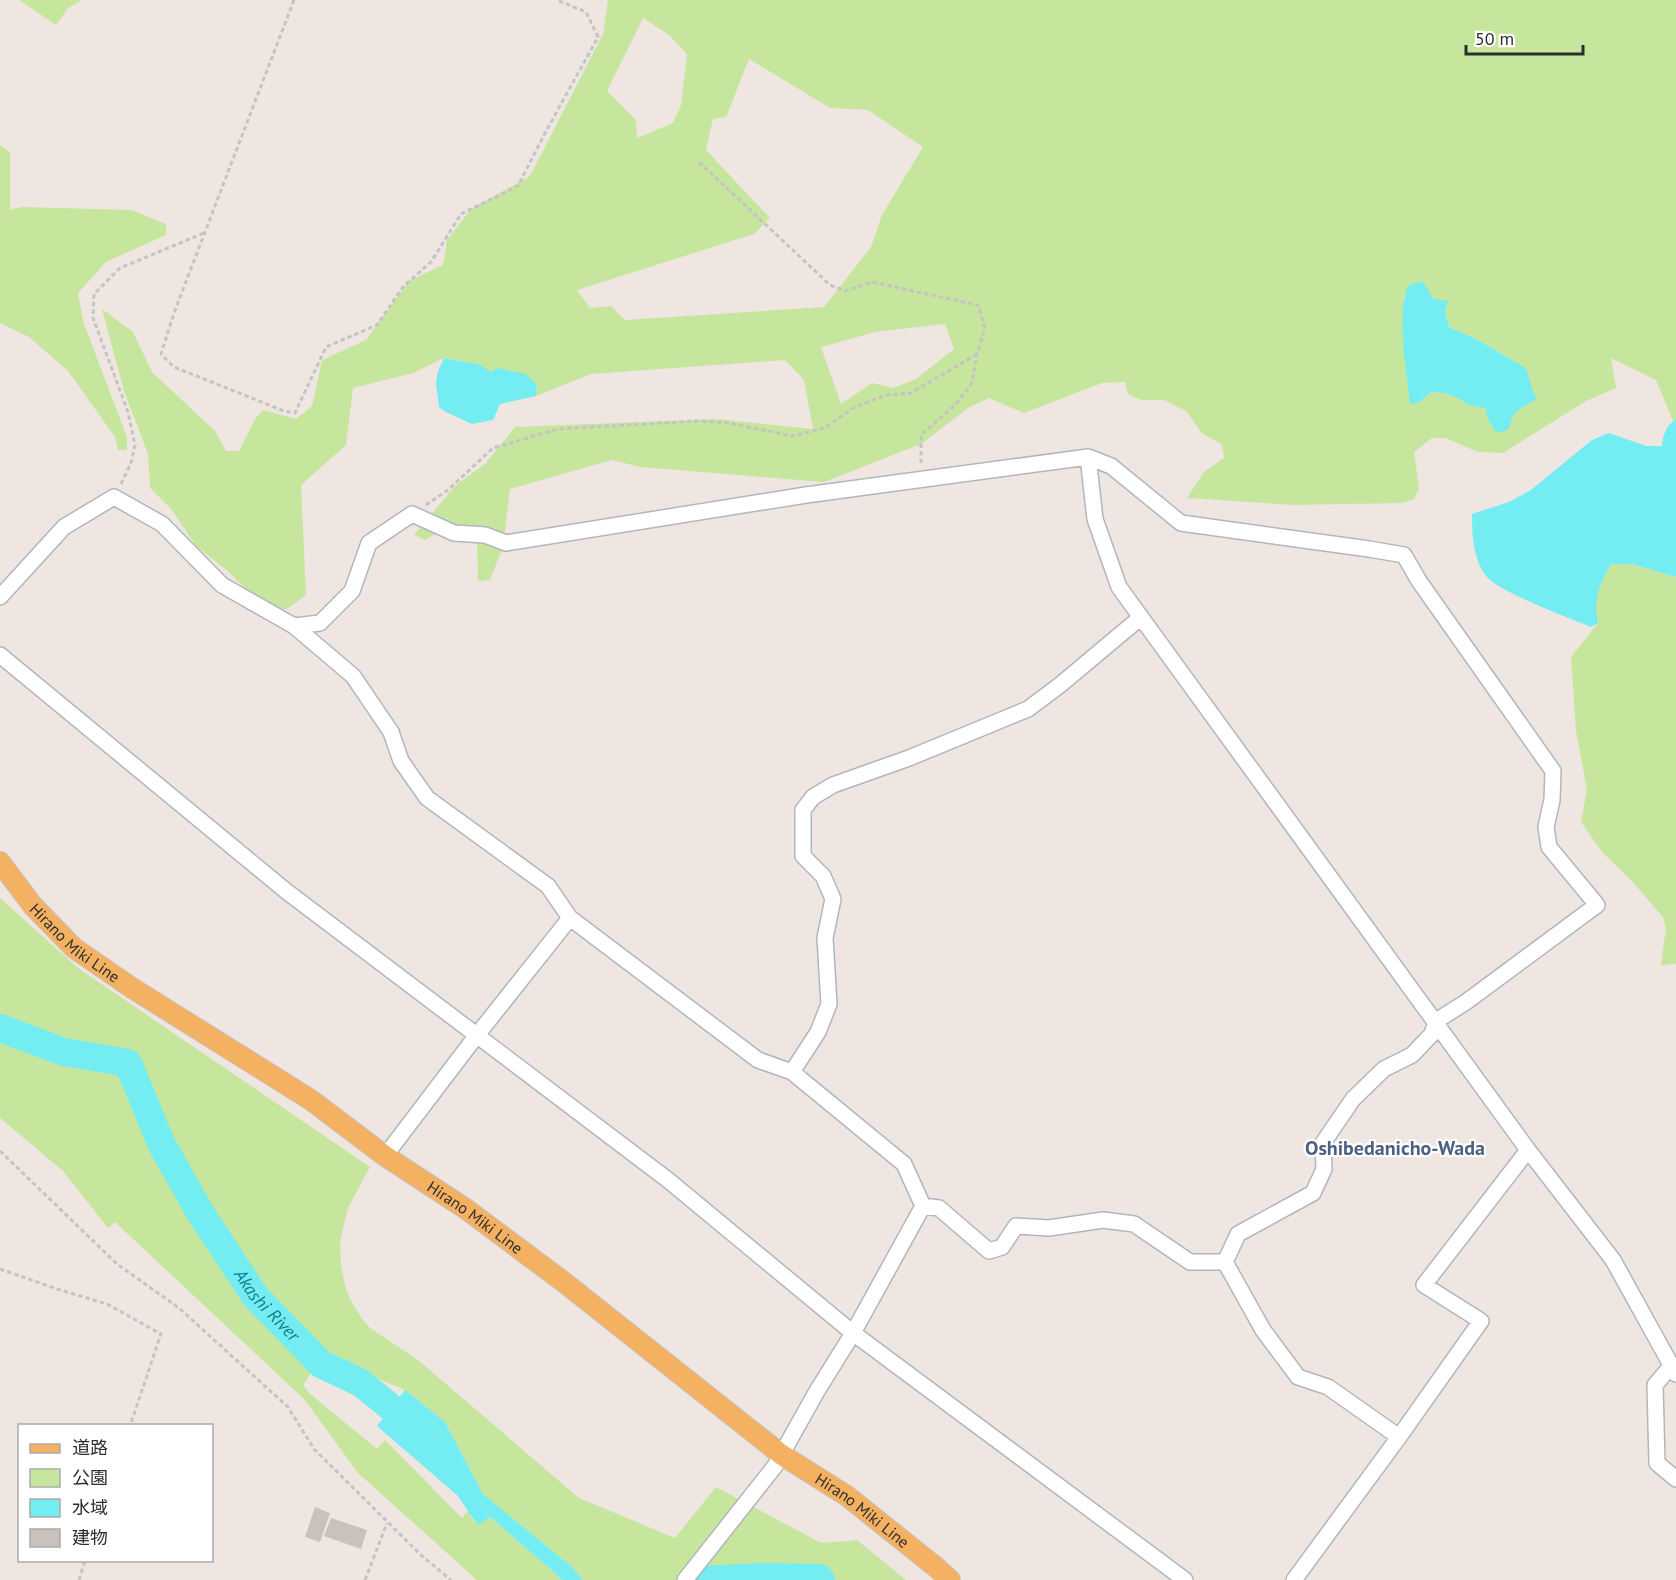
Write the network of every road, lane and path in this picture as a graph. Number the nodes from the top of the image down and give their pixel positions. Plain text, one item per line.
1 (294, 0) edge
2 (556, 0) edge
3 (699, 162) dead end
4 (204, 233) junction
5 (976, 354) junction
6 (1088, 457) junction
7 (921, 480) junction
8 (114, 497) junction
9 (412, 514) junction
10 (0, 597) edge
11 (1140, 618) junction
12 (294, 626) junction
13 (0, 654) edge
14 (0, 862) edge
15 (570, 918) junction
16 (1436, 1021) junction
17 (477, 1035) junction
18 (792, 1072) junction
19 (1528, 1150) junction
20 (0, 1151) edge
21 (385, 1156) junction
22 (922, 1206) junction
23 (1225, 1262) junction
24 (0, 1269) edge
25 (853, 1333) junction
26 (1673, 1370) edge
27 (130, 1424) edge
28 (1399, 1437) junction
29 (779, 1460) junction
30 (1676, 1479) edge
31 (387, 1523) junction
32 (84, 1562) edge
33 (79, 1580) edge
34 (365, 1580) edge
35 (451, 1580) edge
36 (685, 1580) edge
37 (950, 1580) edge
38 (1185, 1580) edge
39 (1294, 1580) edge

1 - 4 path
2 - 4 path
3 - 5 path
4 - 8 path
5 - 7 path
5 - 9 path
6 - 7 street
6 - 11 street
6 - 16 street
7 - 9 street
8 - 10 street
8 - 12 street
9 - 12 street
11 - 16 street
11 - 18 street
12 - 15 street
13 - 17 street
14 - 21 main road, Hirano Miki Line
15 - 17 street
15 - 18 street
16 - 19 street
16 - 23 street
17 - 21 street
17 - 25 street
18 - 22 street
19 - 26 street
19 - 28 street
20 - 31 path
21 - 29 main road, Hirano Miki Line
22 - 23 street
22 - 25 street
23 - 28 street
24 - 27 path
25 - 29 street
25 - 38 street
26 - 30 street
28 - 39 street
29 - 36 street
29 - 37 main road, Hirano Miki Line
31 - 34 path
31 - 35 path
32 - 33 path

